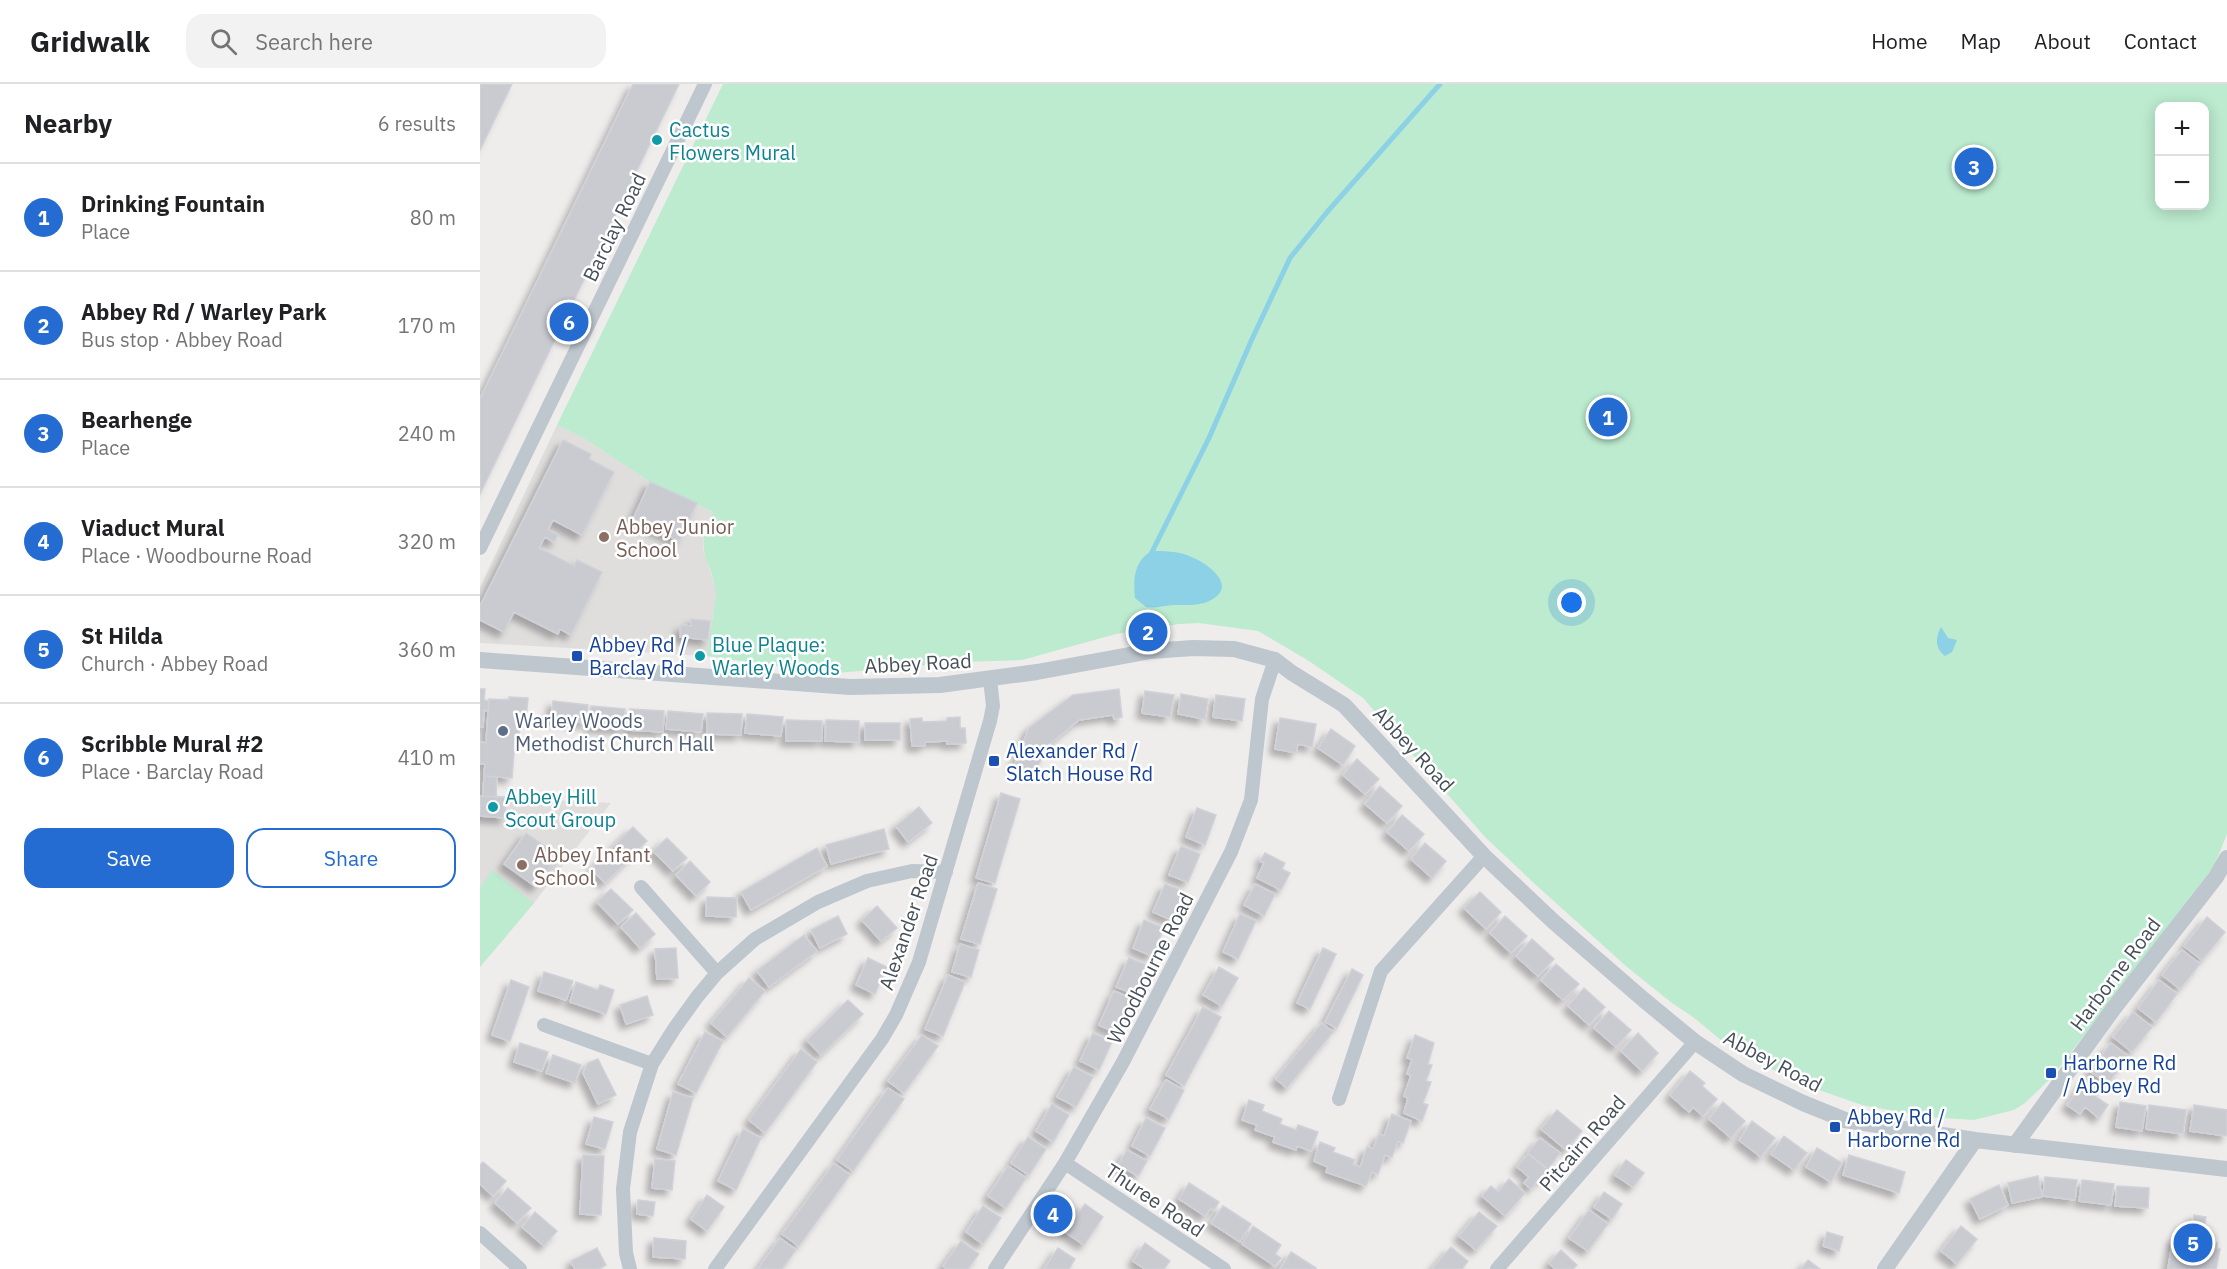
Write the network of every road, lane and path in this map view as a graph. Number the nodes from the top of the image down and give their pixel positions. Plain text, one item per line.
1 (705, 84) edge
2 (480, 548) edge
3 (480, 660) edge
4 (1275, 660) junction
5 (990, 679) junction
6 (1484, 856) junction
7 (2227, 858) edge
8 (946, 872) junction
9 (641, 887) dead end
10 (717, 974) junction
11 (544, 1025) dead end
12 (1695, 1042) junction
13 (652, 1064) junction
14 (1339, 1099) dead end
15 (1975, 1140) junction
16 (2015, 1145) junction
17 (1065, 1163) junction
18 (2227, 1169) edge
19 (480, 1233) edge
20 (520, 1269) edge
21 (630, 1269) edge
22 (715, 1269) edge
23 (995, 1269) edge
24 (1224, 1269) edge
25 (1497, 1269) edge
26 (1885, 1269) edge

1 - 2 street, Barclay Road
3 - 5 street, Abbey Road
4 - 5 street, Abbey Road
4 - 6 street, Abbey Road
4 - 17 street, Woodbourne Road
5 - 8 street, Alexander Road
6 - 12 street, Abbey Road
6 - 14 street
7 - 16 street, Harborne Road
8 - 10 street
8 - 22 street, Alexander Road
9 - 10 street
10 - 13 street
11 - 13 street
12 - 15 street, Abbey Road
12 - 25 street, Pitcairn Road
13 - 21 street
15 - 16 street, Abbey Road
15 - 26 street
16 - 18 street, Abbey Road
17 - 23 street, Woodbourne Road
17 - 24 street, Thuree Road
19 - 20 street

